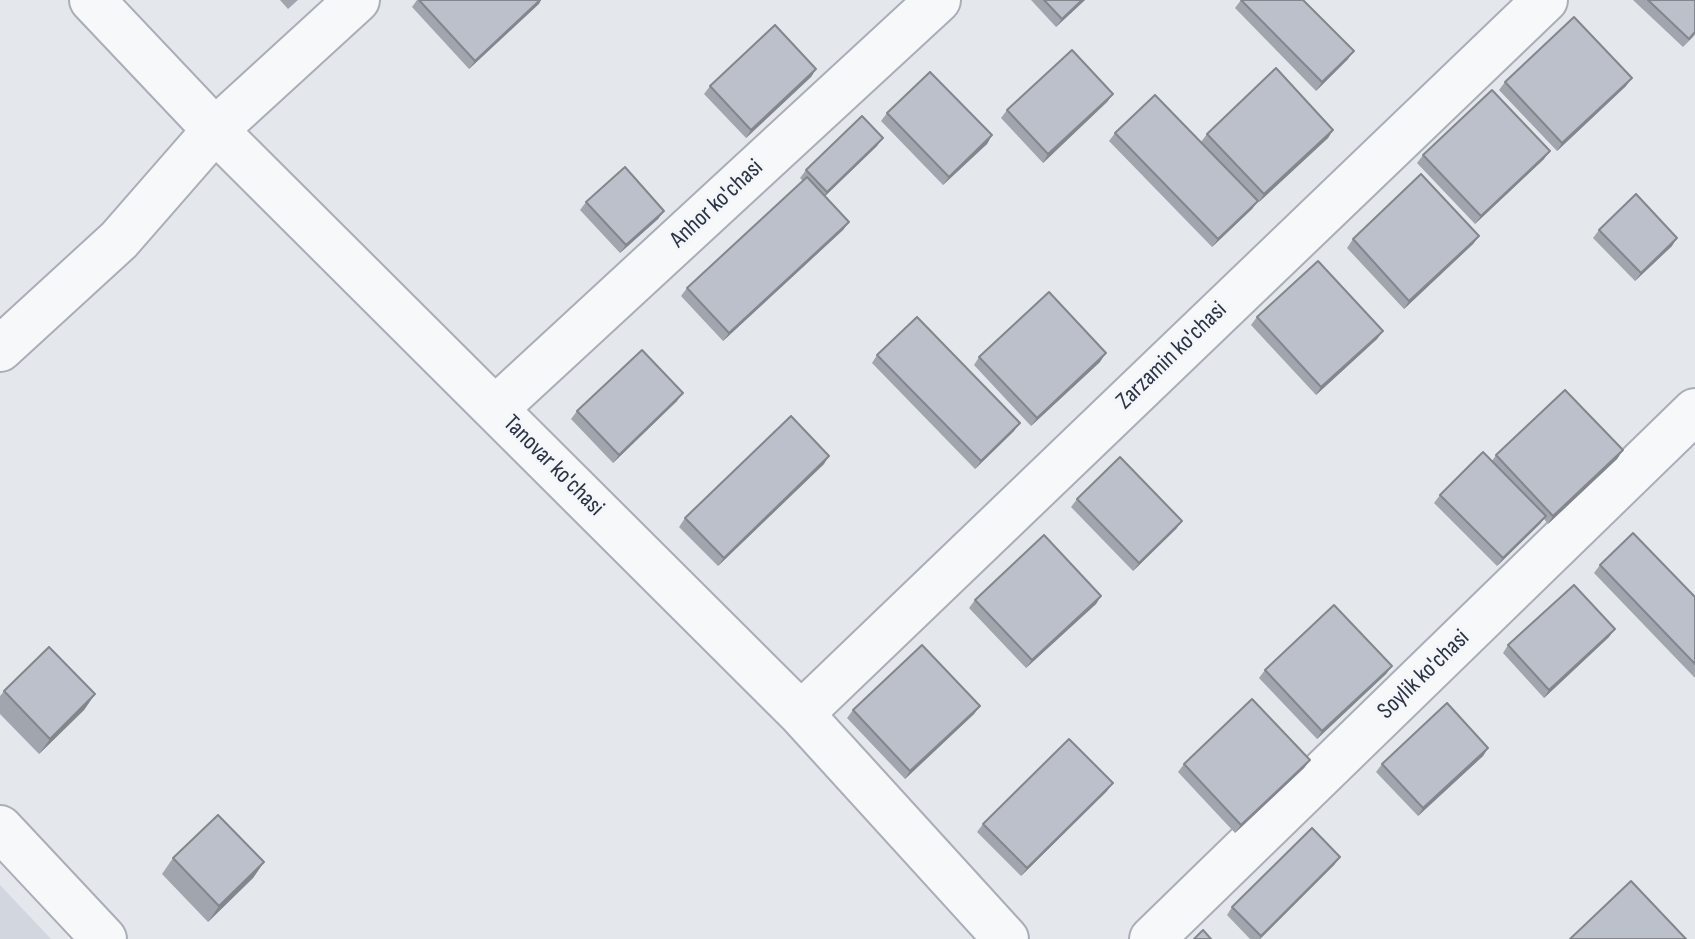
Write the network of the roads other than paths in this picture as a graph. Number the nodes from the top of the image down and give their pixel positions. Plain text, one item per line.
1 (92, 0) edge
2 (357, 0) edge
3 (938, 0) edge
4 (1545, 0) edge
5 (215, 130) junction
6 (0, 349) edge
7 (495, 409) junction
8 (1695, 411) edge
9 (801, 714) junction
10 (0, 828) edge
11 (104, 939) edge
12 (1006, 939) edge
13 (1152, 939) edge

1 - 5 street, Tanovar ko'chasi
2 - 5 street
3 - 7 street, Anhor ko'chasi
4 - 9 street, Zarzamin ko'chasi
5 - 6 street
5 - 7 street, Tanovar ko'chasi
7 - 9 street, Tanovar ko'chasi
8 - 13 street, Soylik ko'chasi
9 - 12 street, Tanovar ko'chasi
10 - 11 street

